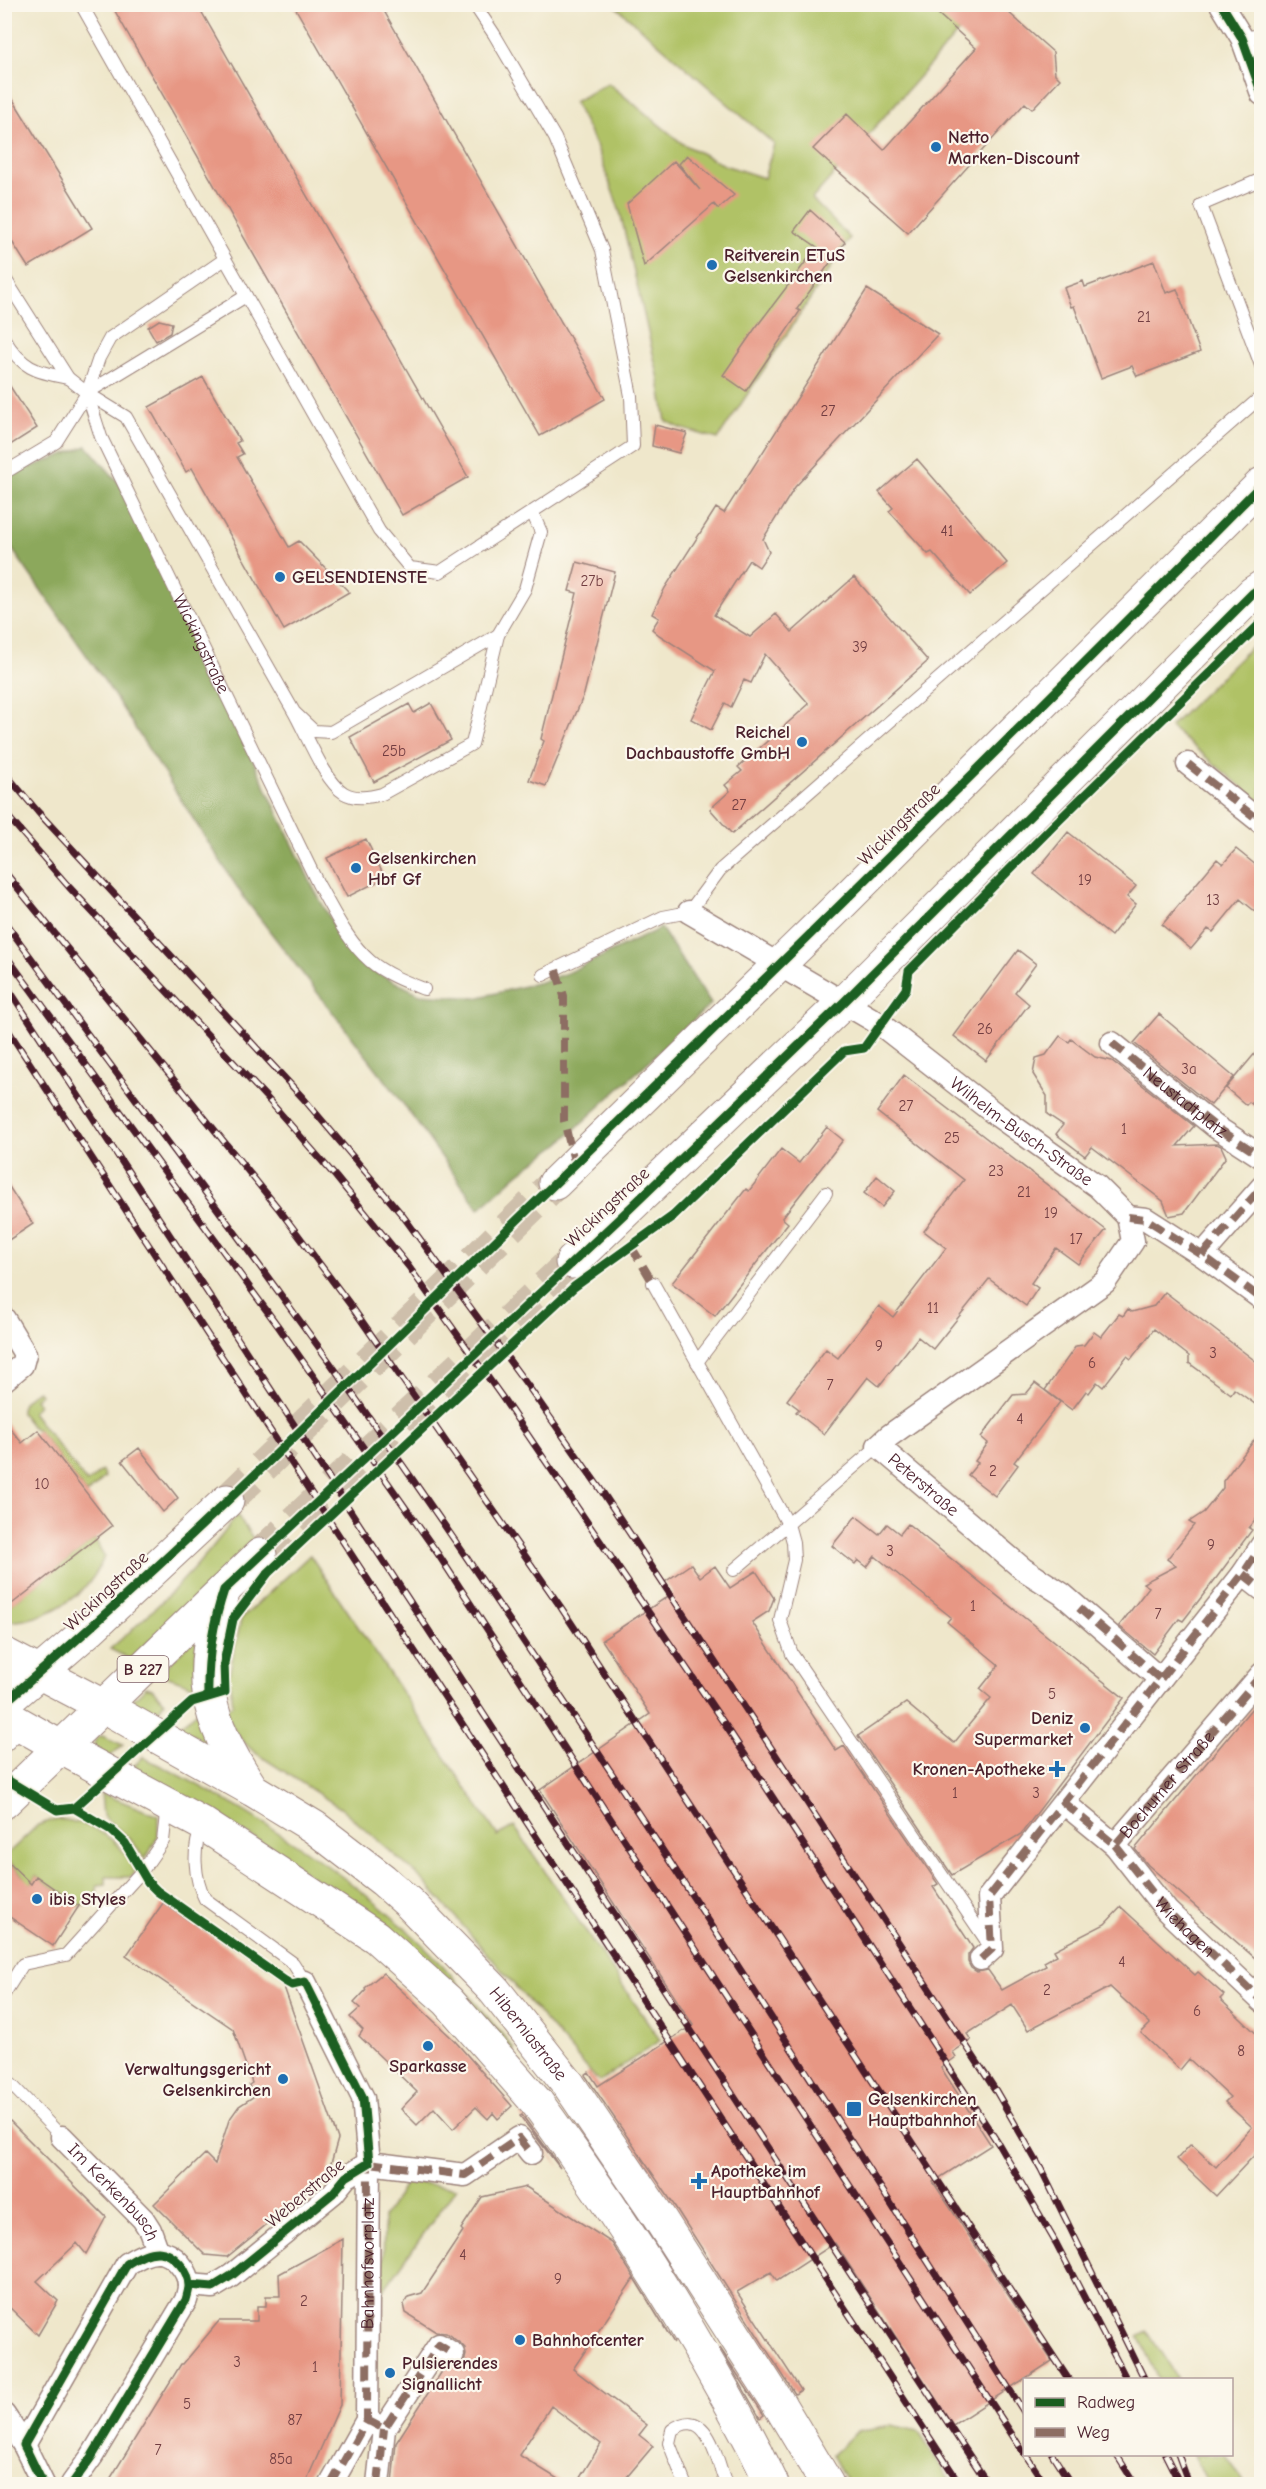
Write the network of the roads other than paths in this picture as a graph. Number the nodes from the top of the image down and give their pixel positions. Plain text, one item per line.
1 (81, 4) edge
2 (474, 4) edge
3 (1221, 4) edge
4 (1252, 36) edge
5 (1262, 94) edge
6 (1262, 178) edge
7 (225, 259) junction
8 (4, 277) edge
9 (246, 296) junction
10 (4, 339) edge
11 (1262, 368) edge
12 (68, 378) junction
13 (87, 393) junction
14 (1262, 396) edge
15 (4, 473) edge
16 (1262, 484) edge
17 (532, 512) junction
18 (1258, 587) edge
19 (498, 635) junction
20 (294, 712) junction
21 (1188, 764) dead end
22 (1262, 823) edge
23 (689, 912) junction
24 (778, 966) junction
25 (543, 975) dead end
26 (424, 989) dead end
27 (843, 1003) junction
28 (1112, 1043) dead end
29 (1262, 1157) edge
30 (555, 1183) tunnel mouth
31 (1262, 1186) edge
32 (826, 1193) dead end
33 (1128, 1217) junction
34 (1202, 1255) junction
35 (572, 1262) tunnel mouth
36 (653, 1283) dead end
37 (1262, 1299) edge
38 (4, 1319) edge
39 (697, 1362) junction
40 (4, 1380) edge
41 (878, 1446) junction
42 (227, 1501) tunnel mouth
43 (788, 1524) junction
44 (1262, 1545) edge
45 (260, 1555) tunnel mouth
46 (734, 1570) dead end
47 (1243, 1574) junction
48 (1262, 1589) edge
49 (224, 1590) junction
50 (4, 1654) edge
51 (39, 1673) junction
52 (1262, 1674) edge
53 (1160, 1678) junction
54 (105, 1707) junction
55 (10, 1723) edge
56 (63, 1748) junction
57 (253, 1790) junction
58 (167, 1802) junction
59 (4, 1803) edge
60 (1064, 1803) junction
61 (203, 1824) junction
62 (1115, 1845) junction
63 (987, 1954) joint
64 (304, 1983) joint
65 (4, 1994) edge
66 (1262, 2001) edge
67 (4, 2077) edge
68 (62, 2137) joint
69 (531, 2153) dead end
70 (369, 2163) junction
71 (158, 2252) junction
72 (189, 2285) junction
73 (453, 2354) dead end
74 (4, 2415) edge
75 (376, 2424) junction
76 (24, 2445) junction
77 (43, 2484) edge
78 (72, 2484) edge
79 (331, 2484) edge
80 (378, 2484) edge
81 (685, 2484) edge
82 (726, 2484) edge
83 (772, 2484) edge
84 (827, 2484) edge

1 - 7 lane
2 - 17 lane
3 - 4 street
4 - 5 street
6 - 11 lane
7 - 9 lane
7 - 13 lane
8 - 12 lane
9 - 13 lane
9 - 17 lane
10 - 12 lane
12 - 13 lane
13 - 15 lane
13 - 20 lane
13 - 26 lane, Wickingstraße
14 - 23 lane
16 - 24 main road, Wickingstraße
17 - 19 lane
18 - 27 main road, Wickingstraße
19 - 20 lane
19 - 20 lane
21 - 22 street
23 - 24 street
23 - 25 lane
24 - 27 street, Wilhelm-Busch-Straße
24 - 30 main road, Wickingstraße
27 - 33 street, Wilhelm-Busch-Straße
27 - 35 main road, Wickingstraße
28 - 29 street, Neustadtplatz
31 - 34 street
32 - 39 lane
33 - 34 street, Wilhelm-Busch-Straße
33 - 41 street, Peterstraße
34 - 37 street, Wilhelm-Busch-Straße
36 - 39 lane
38 - 40 street
39 - 43 lane
41 - 43 lane
41 - 53 street, Peterstraße
42 - 51 main road, Wickingstraße
43 - 46 lane
43 - 63 lane
44 - 47 street
45 - 49 main road, B 227
47 - 48 street
47 - 53 street
49 - 54 main road, B 227
49 - 57 main road
50 - 51 main road, Hiberniastraße
51 - 54 main road, Hiberniastraße
51 - 55 main road, Wickingstraße
52 - 62 street, Bochumer Straße
53 - 60 street
54 - 56 main road, B 227
54 - 57 main road, Hiberniastraße
55 - 56 main road, Hiberniastraße
56 - 58 main road, Hiberniastraße
56 - 59 main road
57 - 84 main road, Hiberniastraße, bridge
58 - 61 main road, Hiberniastraße
58 - 65 lane
60 - 62 street, Bochumer Straße
60 - 63 street
61 - 64 lane
61 - 83 main road, Hiberniastraße, bridge
62 - 66 street, Wiehagen
64 - 70 street, Weberstraße
67 - 68 lane
68 - 71 street, Im Kerkenbusch
69 - 70 street
70 - 72 street, Weberstraße
70 - 75 street, Bahnhofsvorplatz
71 - 72 street
71 - 76 street
72 - 78 street
73 - 75 street, Bahnhofsvorplatz
74 - 76 street
75 - 79 street
75 - 80 street, Bahnhofsvorplatz
76 - 77 street
81 - 82 lane

